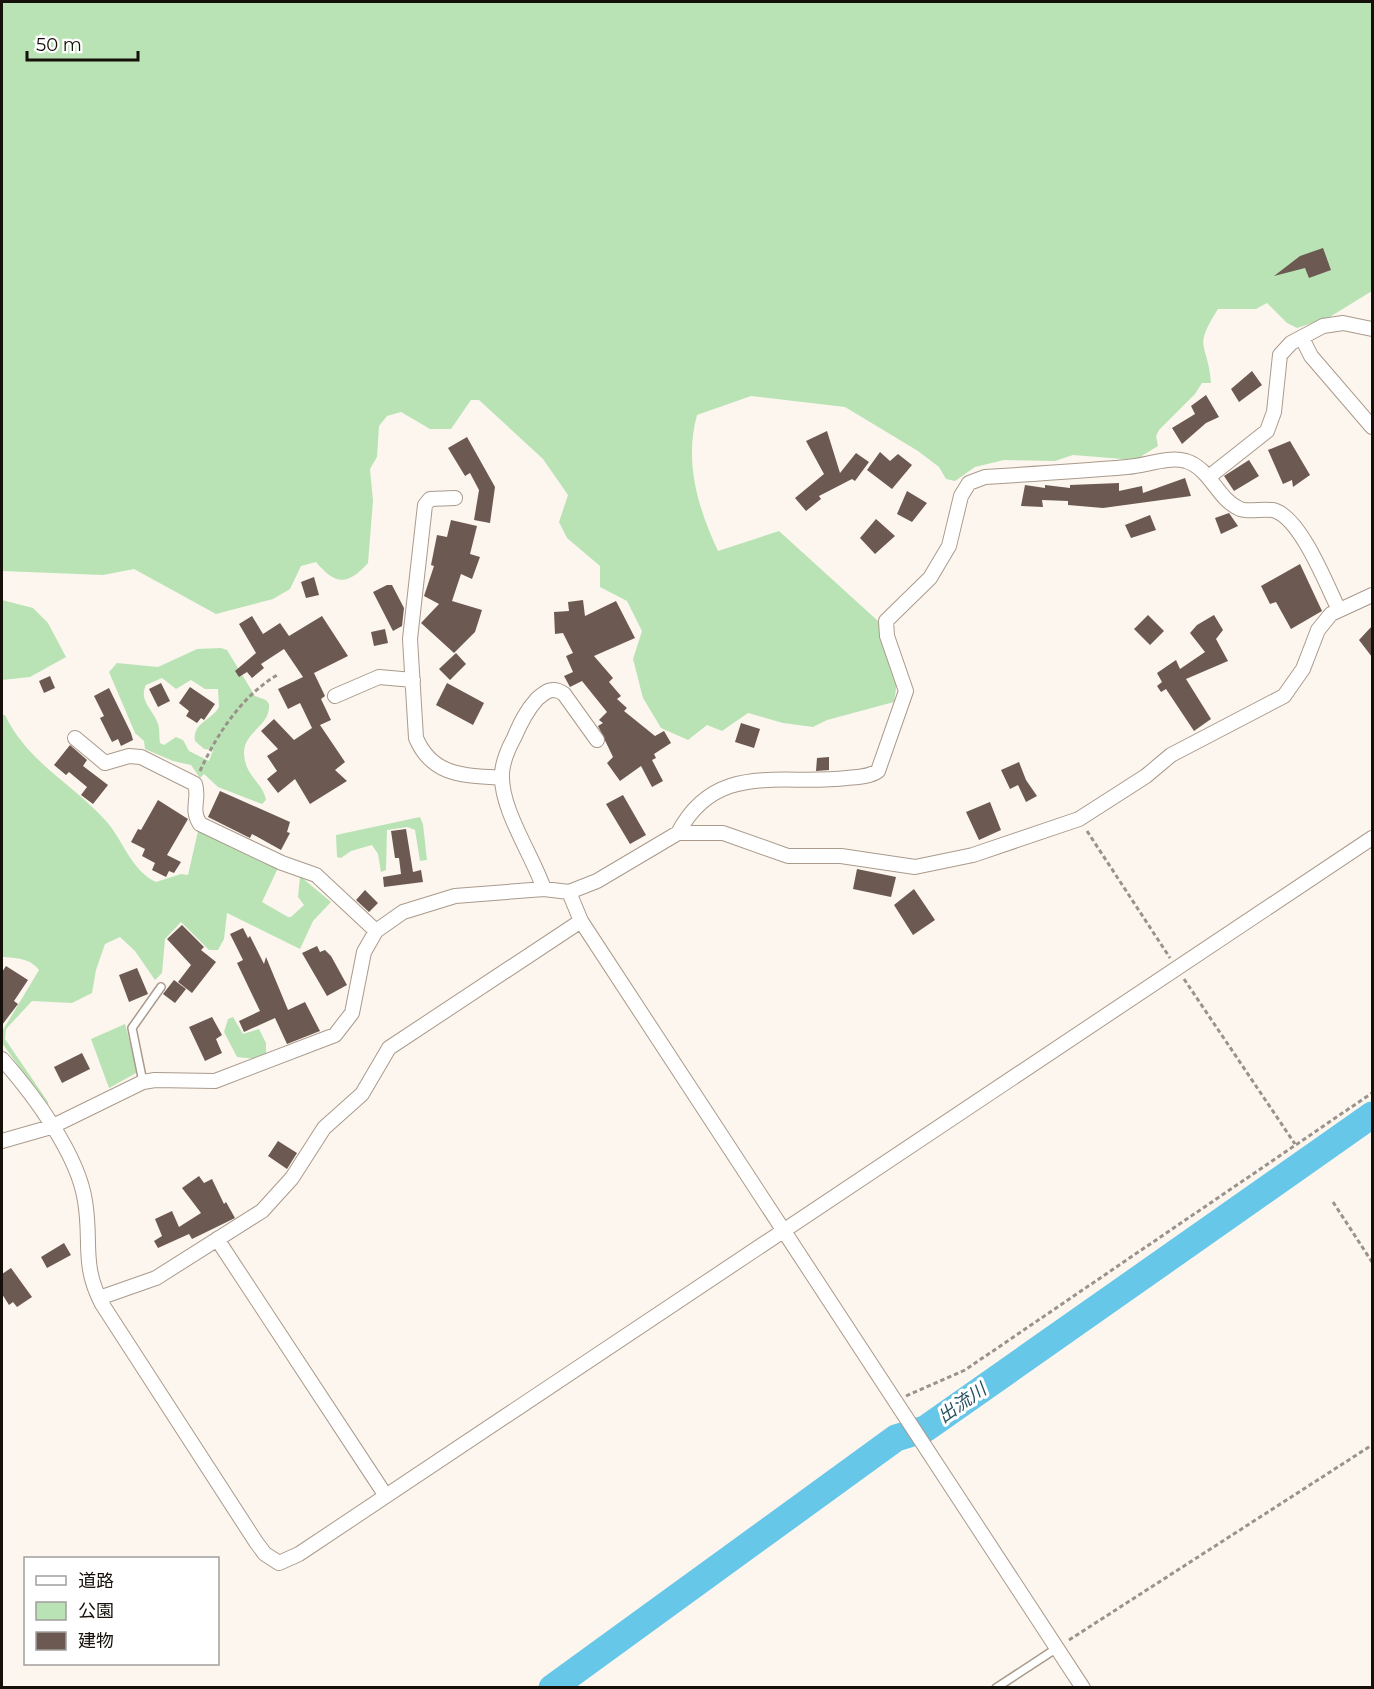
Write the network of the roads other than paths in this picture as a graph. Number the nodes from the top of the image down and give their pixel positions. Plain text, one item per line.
1 (1372, 329) edge
2 (1302, 338) junction
3 (1372, 427) edge
4 (1210, 476) junction
5 (455, 498) dead end
6 (1372, 595) edge
7 (1339, 610) junction
8 (413, 680) junction
9 (335, 696) dead end
10 (75, 738) dead end
11 (597, 741) dead end
12 (502, 778) junction
13 (678, 833) junction
14 (1372, 838) edge
15 (544, 888) junction
16 (569, 892) junction
17 (581, 921) junction
18 (376, 931) junction
19 (161, 987) dead end
20 (2, 1059) edge
21 (143, 1082) junction
22 (51, 1127) junction
23 (2, 1141) edge
24 (783, 1231) junction
25 (217, 1239) junction
26 (99, 1298) junction
27 (386, 1496) junction
28 (1057, 1648) junction
29 (996, 1688) edge
30 (1083, 1688) edge

1 - 2 street
2 - 3 street
2 - 4 street
4 - 7 street
4 - 13 street
5 - 8 street
6 - 7 street
7 - 13 street
8 - 9 street
8 - 12 street
10 - 18 street
11 - 12 street
12 - 15 street
13 - 16 street
14 - 24 street
15 - 16 street
15 - 18 street
16 - 17 street
17 - 24 street
17 - 25 street
18 - 21 street
19 - 21 lane
20 - 22 street
21 - 22 street
22 - 23 street
22 - 26 street
24 - 27 street
24 - 28 street
25 - 26 street
25 - 27 street
26 - 27 street
28 - 29 lane
28 - 30 street

